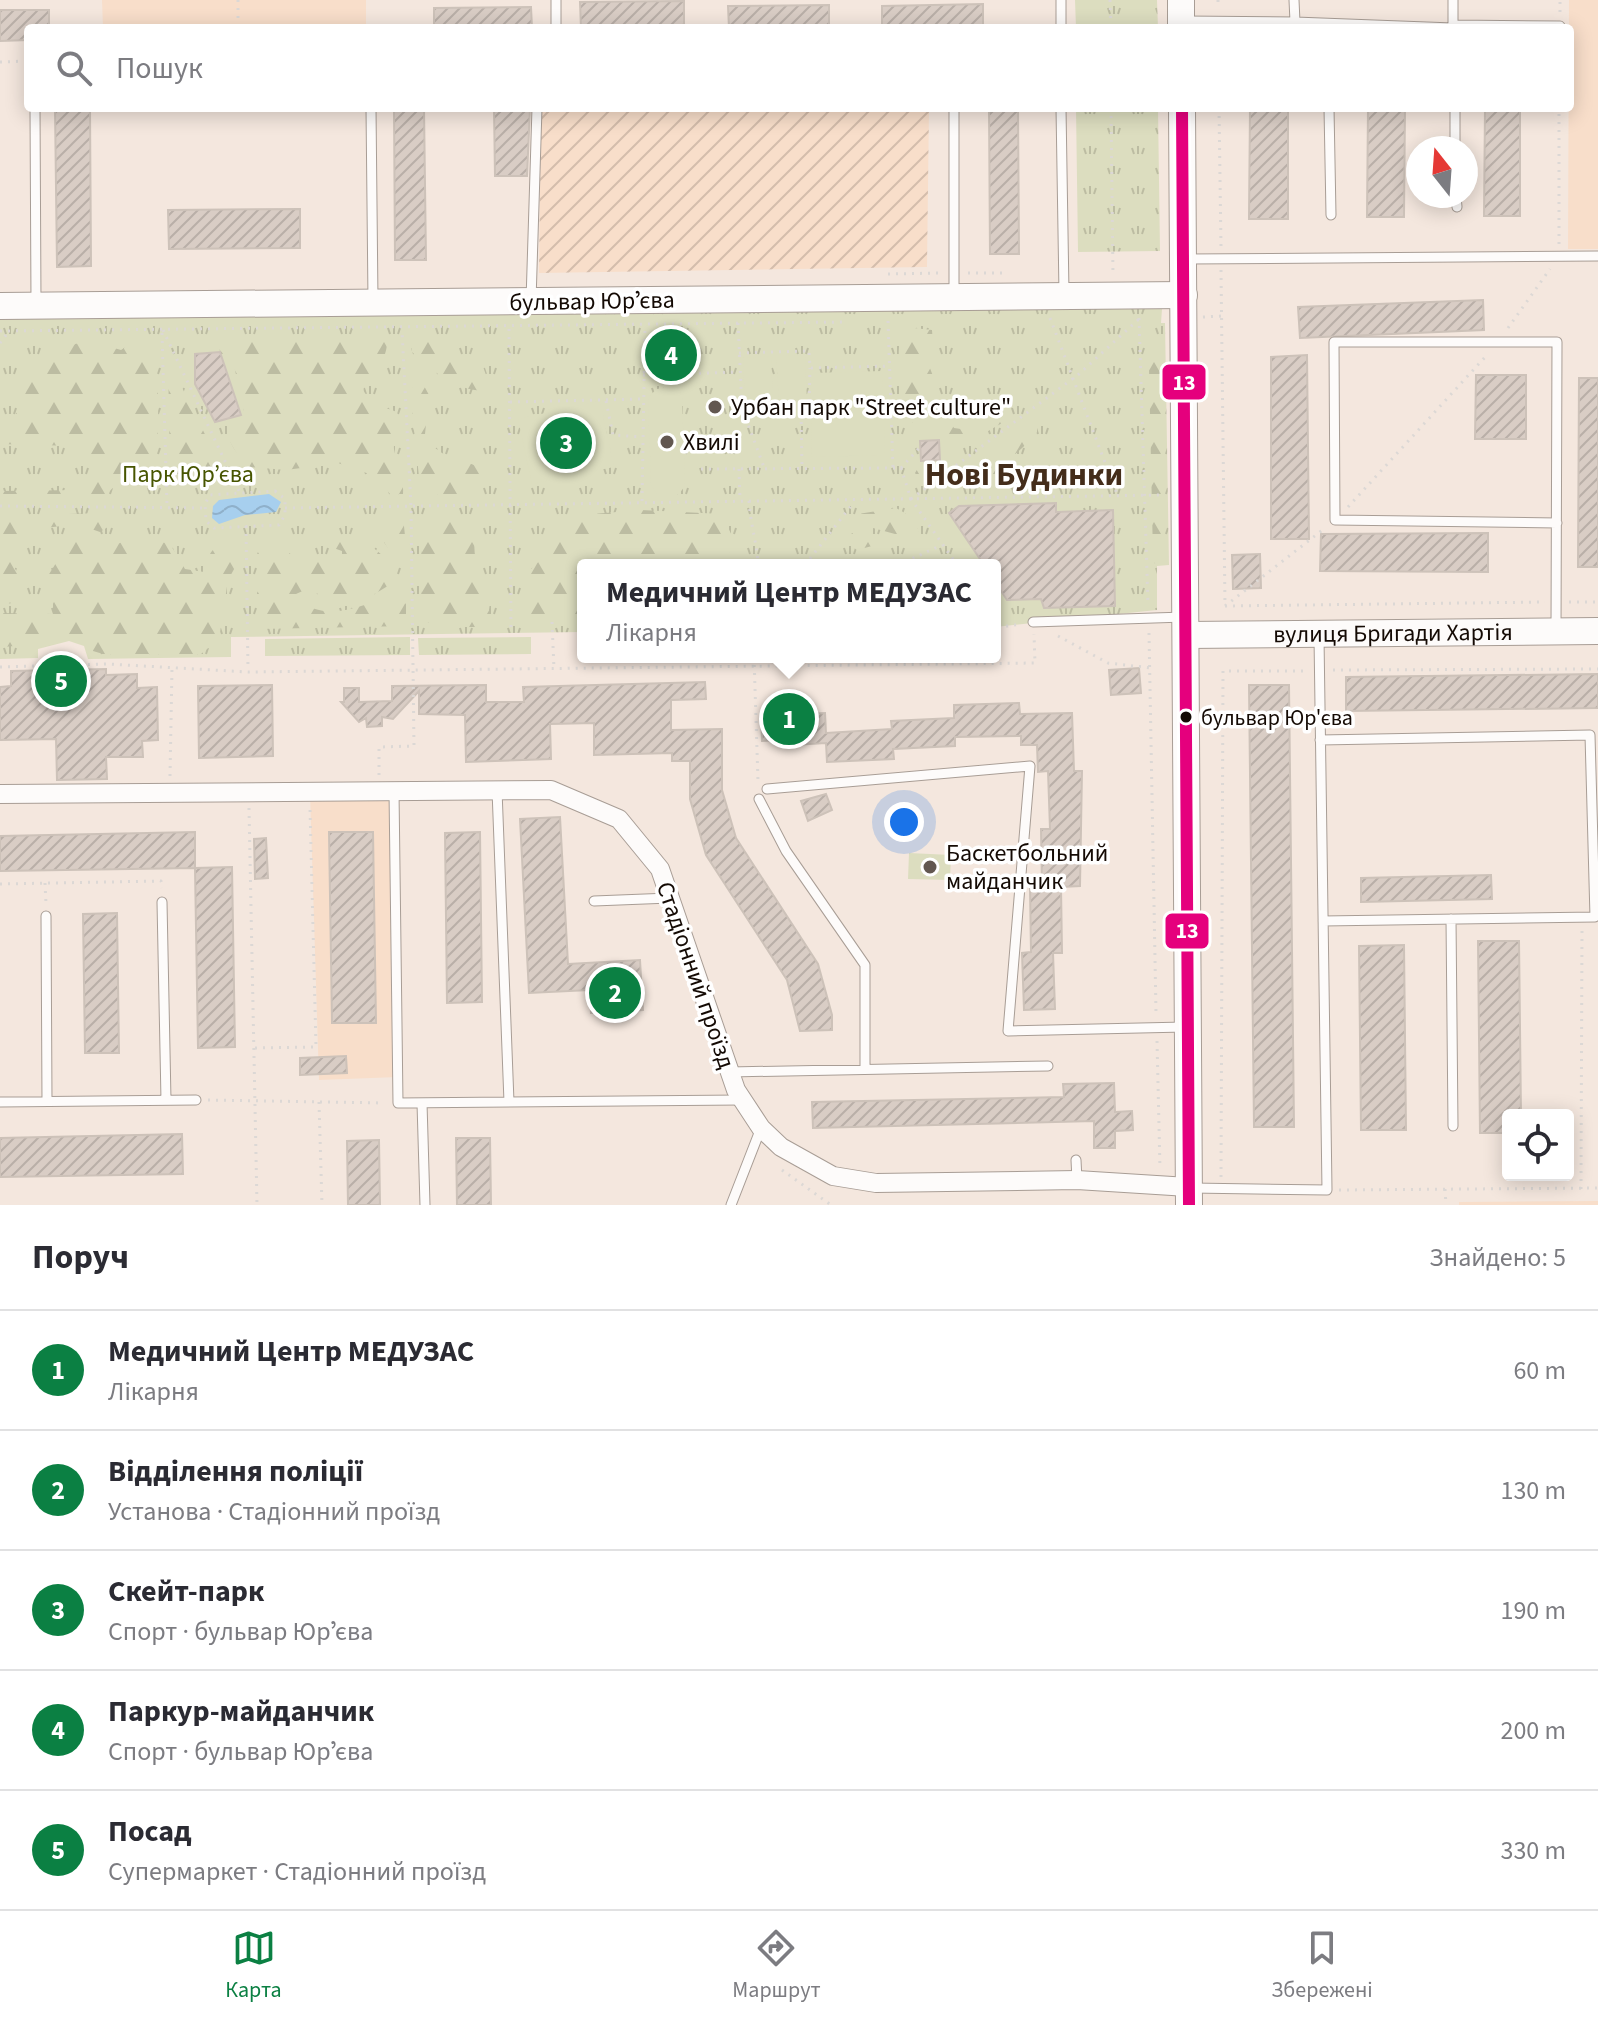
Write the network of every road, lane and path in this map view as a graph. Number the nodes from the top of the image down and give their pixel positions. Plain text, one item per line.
1 (238, 0) edge
2 (556, 0) edge
3 (1061, 0) edge
4 (1110, 0) edge
5 (1294, 0) edge
6 (1453, 0) edge
7 (1181, 16) edge
8 (238, 18) dead end
9 (1295, 22) junction
10 (556, 24) edge
11 (1061, 24) edge
12 (1111, 24) edge
13 (1317, 24) edge
14 (1453, 24) edge
15 (24, 61) edge
16 (0, 62) edge
17 (35, 112) edge
18 (371, 112) edge
19 (537, 112) edge
20 (954, 112) edge
21 (1061, 112) edge
22 (1111, 112) edge
23 (1182, 112) edge
24 (1219, 112) edge
25 (1329, 112) edge
26 (1455, 112) edge
27 (1559, 112) edge
28 (1455, 136) edge
29 (1331, 215) dead end
30 (1559, 256) junction
31 (1598, 256) edge
32 (1184, 259) junction
33 (1221, 259) junction
34 (954, 298) junction
35 (162, 303) junction
36 (373, 303) junction
37 (36, 306) junction
38 (1190, 306) junction
39 (1119, 307) junction
40 (1057, 308) junction
41 (517, 310) junction
42 (1222, 316) junction
43 (4, 318) edge
44 (1140, 318) junction
45 (858, 321) dead end
46 (888, 321) dead end
47 (738, 323) junction
48 (645, 325) junction
49 (402, 328) junction
50 (162, 330) junction
51 (0, 331) edge
52 (1499, 341) junction
53 (0, 343) edge
54 (739, 353) junction
55 (890, 366) junction
56 (810, 368) junction
57 (740, 372) dead end
58 (643, 375) junction
59 (1072, 380) junction
60 (606, 399) junction
61 (642, 399) junction
62 (510, 402) junction
63 (801, 406) junction
64 (742, 408) junction
65 (642, 437) junction
66 (920, 447) dead end
67 (893, 468) junction
68 (901, 468) junction
69 (701, 469) dead end
70 (739, 469) junction
71 (802, 469) junction
72 (765, 470) junction
73 (240, 493) junction
74 (1143, 495) junction
75 (1186, 495) junction
76 (1118, 496) junction
77 (911, 499) junction
78 (855, 500) junction
79 (740, 501) junction
80 (749, 501) junction
81 (642, 503) junction
82 (510, 505) junction
83 (0, 506) edge
84 (411, 506) junction
85 (167, 507) junction
86 (205, 508) junction
87 (285, 508) junction
88 (1335, 520) junction
89 (1557, 523) junction
90 (246, 526) junction
91 (943, 544) junction
92 (758, 559) edge
93 (810, 559) edge
94 (911, 559) edge
95 (953, 559) edge
96 (1556, 602) junction
97 (1598, 602) edge
98 (1225, 606) junction
99 (1148, 619) junction
100 (552, 622) dead end
101 (1033, 622) junction
102 (1187, 626) junction
103 (1001, 627) edge
104 (1556, 631) junction
105 (1598, 631) edge
106 (511, 633) dead end
107 (1318, 634) junction
108 (754, 664) junction
109 (0, 667) edge
110 (172, 668) junction
111 (1151, 668) junction
112 (554, 669) junction
113 (1598, 669) edge
114 (414, 671) junction
115 (1319, 671) junction
116 (248, 672) junction
117 (1320, 740) junction
118 (767, 789) dead end
119 (497, 790) junction
120 (387, 791) junction
121 (249, 792) junction
122 (310, 792) junction
123 (170, 793) junction
124 (0, 794) edge
125 (759, 799) joint
126 (45, 883) junction
127 (0, 884) edge
128 (670, 898) junction
129 (594, 901) dead end
130 (162, 902) joint
131 (46, 916) joint
132 (1582, 918) junction
133 (1451, 919) junction
134 (1323, 921) junction
135 (1189, 1026) junction
136 (1156, 1027) junction
137 (254, 1048) junction
138 (1048, 1066) dead end
139 (865, 1069) junction
140 (730, 1072) junction
141 (166, 1100) junction
142 (196, 1100) joint
143 (741, 1100) junction
144 (47, 1101) junction
145 (255, 1101) junction
146 (0, 1102) edge
147 (319, 1102) junction
148 (509, 1102) junction
149 (398, 1103) junction
150 (422, 1103) junction
151 (1453, 1126) dead end
152 (761, 1128) junction
153 (1076, 1160) dead end
154 (1077, 1180) junction
155 (1160, 1187) junction
156 (1221, 1188) junction
157 (1598, 1188) edge
158 (1445, 1189) junction
159 (1581, 1189) junction
160 (1327, 1190) junction
161 (1188, 1196) edge
162 (257, 1205) edge
163 (322, 1205) edge
164 (425, 1205) edge
165 (731, 1205) edge
166 (1446, 1205) edge

1 - 8 path
2 - 10 lane
3 - 11 lane
4 - 12 path
5 - 9 lane
6 - 14 lane
7 - 9 lane
9 - 13 lane
15 - 16 path
17 - 37 lane
18 - 36 lane
19 - 41 lane
20 - 34 lane
21 - 40 lane
22 - 39 path
23 - 32 street
24 - 33 path
25 - 29 lane
26 - 28 lane
27 - 30 path
30 - 31 lane
30 - 33 lane
30 - 52 path
32 - 33 lane
32 - 38 street
33 - 42 path
34 - 40 street, бульвар Юрʼєва
34 - 41 street, бульвар Юрʼєва
35 - 36 street, бульвар Юрʼєва
35 - 37 street, бульвар Юрʼєва
35 - 50 path
36 - 41 street, бульвар Юрʼєва
37 - 43 street, бульвар Юрʼєва
38 - 39 street, бульвар Юрʼєва
38 - 42 path
38 - 75 street
39 - 40 street, бульвар Юрʼєва
39 - 44 path
40 - 59 path
41 - 48 path
41 - 49 path
41 - 62 path
42 - 98 path
43 - 50 path
43 - 51 path
43 - 53 path
44 - 59 path
44 - 74 path
45 - 47 path
46 - 55 path
47 - 48 path
47 - 54 path
48 - 58 path
49 - 50 path
49 - 84 path
50 - 73 path
50 - 85 path
52 - 88 path
52 - 88 lane
52 - 89 lane
54 - 56 path
54 - 64 path
55 - 56 path
55 - 67 path
56 - 63 path
57 - 58 path
58 - 61 path
59 - 76 path
59 - 77 path
60 - 61 path
60 - 62 path
60 - 65 path
61 - 65 path
62 - 82 path
63 - 64 path
63 - 71 path
64 - 72 path
65 - 81 path
66 - 68 path
67 - 68 path
67 - 71 path
68 - 77 path
69 - 70 path
70 - 72 path
70 - 79 path
71 - 72 path
73 - 86 path
73 - 87 path
74 - 75 path
74 - 76 path
74 - 99 path
75 - 102 street
76 - 77 path
77 - 78 path
77 - 91 path
78 - 80 path
78 - 93 path
79 - 80 path
79 - 81 path
80 - 92 path
81 - 82 path
82 - 84 path
82 - 106 path
83 - 85 path
84 - 87 path
84 - 114 path
85 - 86 path
86 - 90 path
87 - 90 path
88 - 89 lane
88 - 98 path
89 - 96 lane
90 - 116 path
91 - 94 path
91 - 95 path
96 - 97 path
96 - 98 path
96 - 104 lane
99 - 101 lane
99 - 102 lane
99 - 111 path
100 - 112 path
101 - 103 path
101 - 108 path
101 - 111 path
102 - 107 street, вулиця Бригади Хартія
102 - 135 street
104 - 105 street, вулиця Бригади Хартія
104 - 107 street, вулиця Бригади Хартія
107 - 115 lane
108 - 112 path
108 - 125 path
109 - 110 path
110 - 116 path
110 - 123 path
111 - 136 path
112 - 114 path
113 - 115 path
114 - 116 path
114 - 120 path
115 - 117 lane
115 - 156 path
117 - 132 lane
117 - 134 lane
118 - 136 lane
119 - 120 street, Стадіонний проїзд
119 - 128 street, Стадіонний проїзд
119 - 148 lane
120 - 122 street, Стадіонний проїзд
120 - 149 lane
121 - 122 street, Стадіонний проїзд
121 - 123 street, Стадіонний проїзд
121 - 137 path
122 - 137 path
123 - 124 street, Стадіонний проїзд
125 - 139 lane
126 - 127 path
126 - 130 path
126 - 131 path
128 - 129 lane
128 - 140 street, Стадіонний проїзд
130 - 141 lane
131 - 144 lane
132 - 133 lane
132 - 159 path
133 - 134 lane
133 - 151 lane
134 - 160 lane
135 - 136 lane
135 - 161 street
136 - 155 path
137 - 145 path
138 - 139 lane
139 - 140 lane
140 - 143 street, Стадіонний проїзд
141 - 142 lane
141 - 144 lane
142 - 145 path
143 - 148 lane
143 - 152 street, Стадіонний проїзд
144 - 146 lane
145 - 147 path
145 - 162 path
147 - 149 path
147 - 163 path
148 - 150 lane
149 - 150 lane
150 - 164 lane
152 - 154 street, Стадіонний проїзд
152 - 165 lane
153 - 154 lane
154 - 155 street, Стадіонний проїзд
155 - 161 street, Стадіонний проїзд
156 - 160 lane
156 - 161 lane
157 - 159 path
158 - 159 path
158 - 160 path
158 - 166 path

